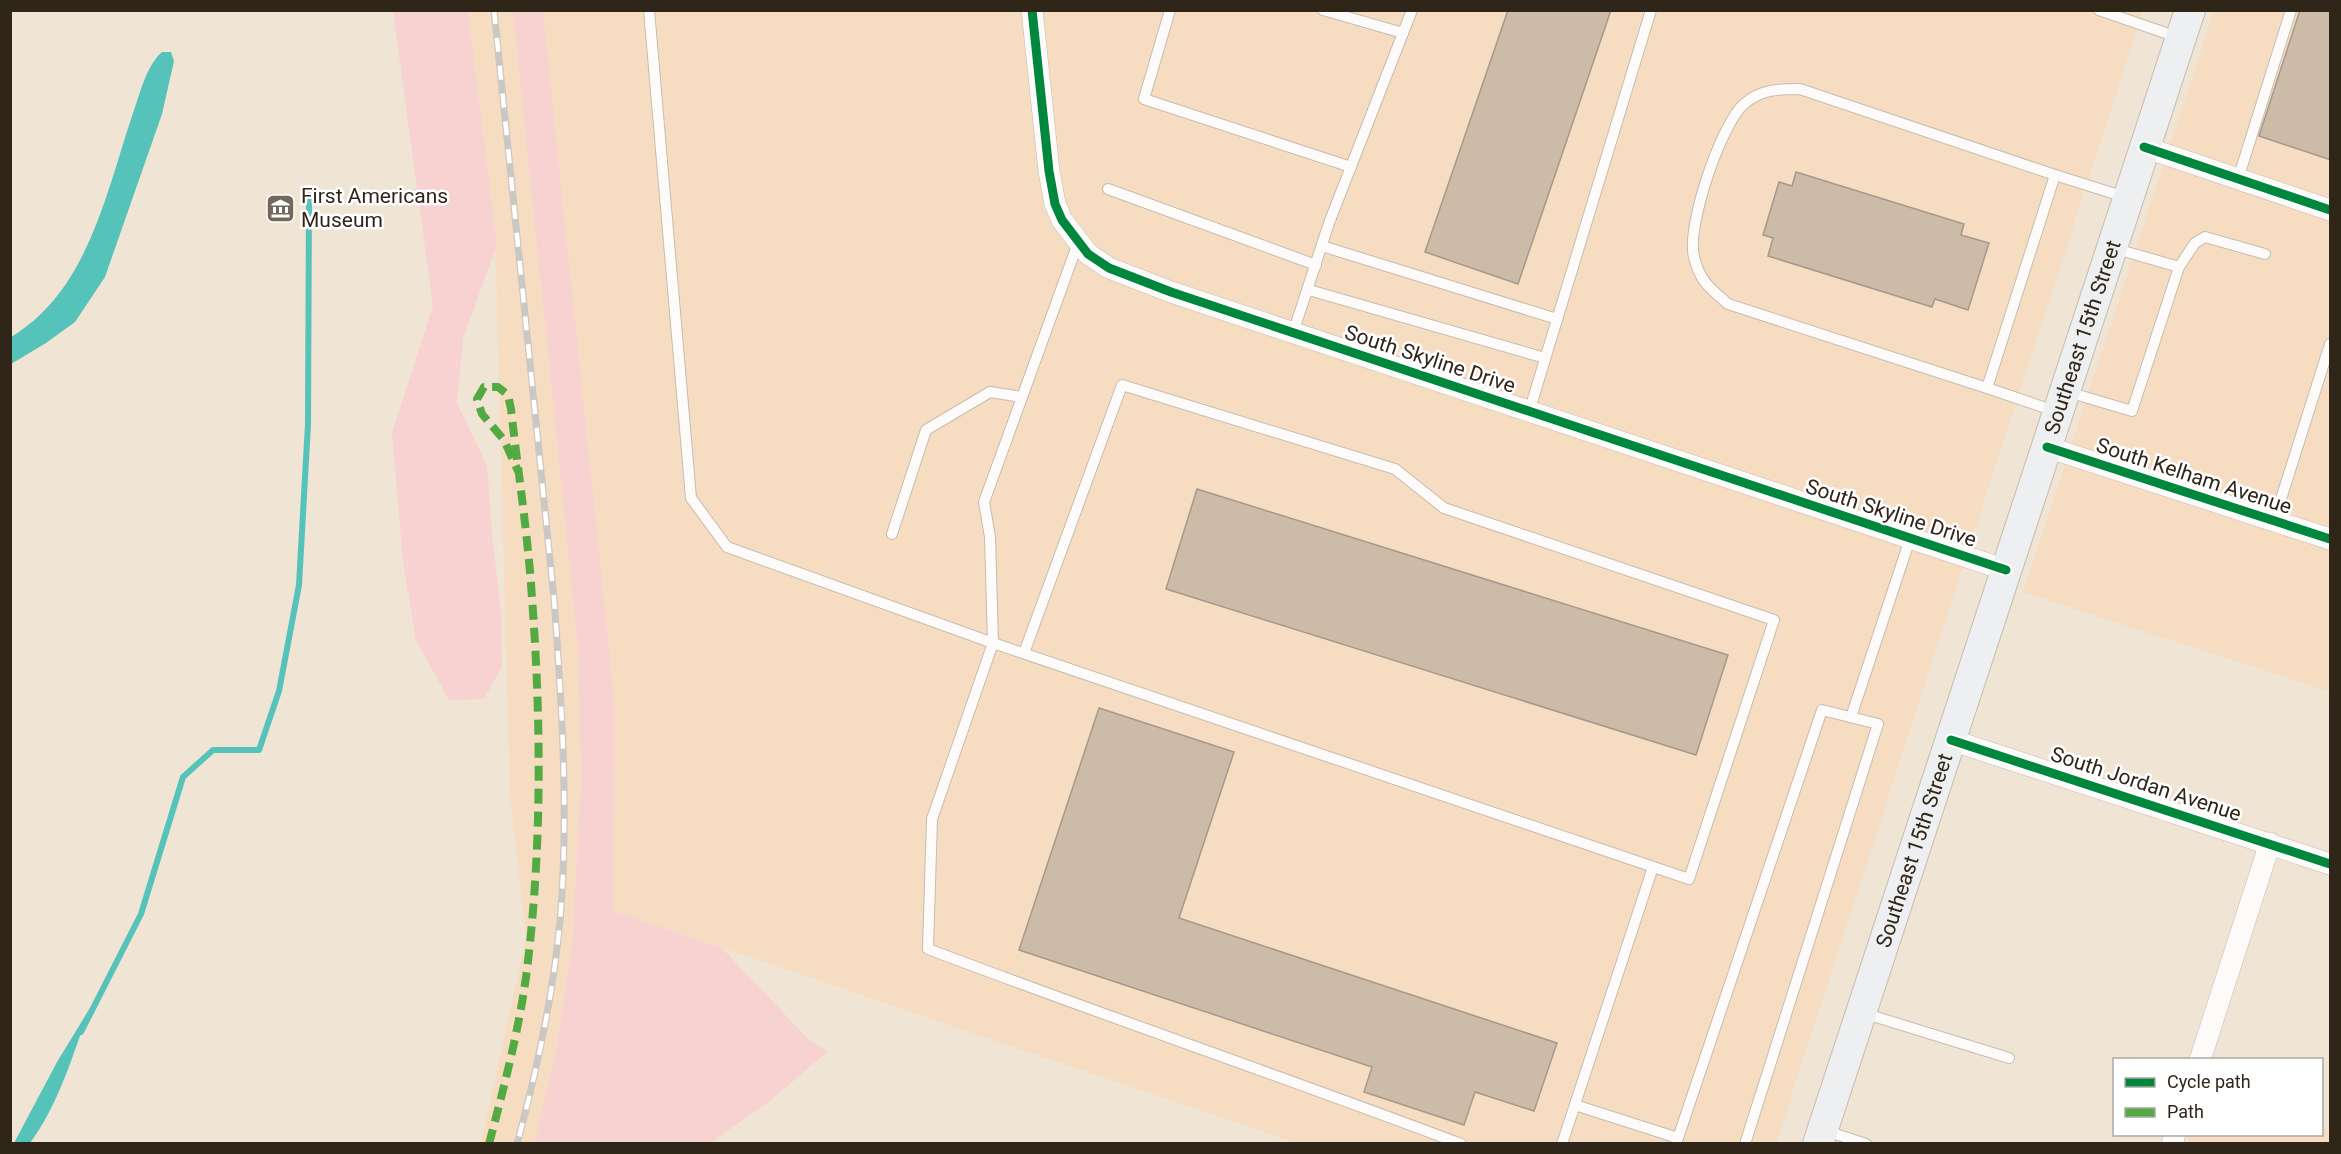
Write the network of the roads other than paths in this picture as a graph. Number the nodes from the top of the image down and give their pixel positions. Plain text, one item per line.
1 (649, 10) edge
2 (1032, 10) edge
3 (1170, 10) edge
4 (1323, 10) edge
5 (1412, 10) edge
6 (1651, 10) edge
7 (2291, 10) edge
8 (2105, 12) edge
9 (2185, 24) edge
10 (1403, 33) junction
11 (2144, 147) junction
12 (1351, 167) junction
13 (2055, 176) junction
14 (2238, 179) junction
15 (1108, 189) dead end
16 (2128, 198) junction
17 (2331, 210) edge
18 (1078, 243) junction
19 (1322, 246) junction
20 (2113, 248) junction
21 (2265, 255) dead end
22 (1316, 265) junction
23 (2179, 267) junction
24 (1308, 290) junction
25 (1557, 318) junction
26 (1293, 333) junction
27 (2331, 344) edge
28 (1545, 358) junction
29 (1987, 388) junction
30 (1022, 397) junction
31 (2061, 402) junction
32 (1529, 412) junction
33 (2047, 447) junction
34 (2274, 521) junction
35 (892, 534) dead end
36 (1910, 539) junction
37 (2331, 539) edge
38 (2006, 570) junction
39 (993, 643) junction
40 (1024, 653) junction
41 (1851, 717) junction
42 (1951, 740) junction
43 (2270, 843) junction
44 (2331, 864) edge
45 (1653, 867) junction
46 (1862, 1012) junction
47 (2009, 1058) dead end
48 (2200, 1058) edge
49 (1575, 1105) junction
50 (1820, 1137) edge
51 (1677, 1141) edge
52 (1461, 1143) edge
53 (1562, 1143) edge
54 (1746, 1143) edge
55 (1866, 1143) edge

1 - 39 lane
2 - 18 street, South Skyline Drive
3 - 12 lane
4 - 10 lane
5 - 10 lane
6 - 25 lane
7 - 14 lane
8 - 9 lane
9 - 11 main road, Southeast 15th Street
10 - 12 lane
11 - 14 street
11 - 16 main road, Southeast 15th Street
12 - 19 lane
13 - 16 lane
13 - 29 lane
13 - 29 lane
14 - 17 street
15 - 22 lane
16 - 20 main road, Southeast 15th Street
18 - 26 street, South Skyline Drive
18 - 30 lane
19 - 22 lane
19 - 25 lane
20 - 23 lane
20 - 31 main road, Southeast 15th Street
21 - 23 lane
22 - 24 lane
23 - 31 lane
24 - 26 lane
24 - 28 lane
25 - 28 lane
26 - 32 street, South Skyline Drive
27 - 34 lane
28 - 32 lane
29 - 31 lane
30 - 35 lane
30 - 39 lane
31 - 33 main road, Southeast 15th Street
32 - 36 street, South Skyline Drive
33 - 34 street, South Kelham Avenue
33 - 38 main road, Southeast 15th Street
34 - 37 street, South Kelham Avenue
36 - 38 street, South Skyline Drive
36 - 41 lane
38 - 42 main road, Southeast 15th Street
39 - 40 lane
39 - 52 lane
40 - 45 lane
40 - 45 lane
41 - 51 lane
41 - 54 lane
42 - 43 street, South Jordan Avenue
42 - 46 main road, Southeast 15th Street
43 - 44 street, South Jordan Avenue
43 - 48 street
45 - 49 lane
46 - 47 lane
46 - 50 main road, Southeast 15th Street
49 - 51 lane
49 - 53 lane
50 - 55 lane

